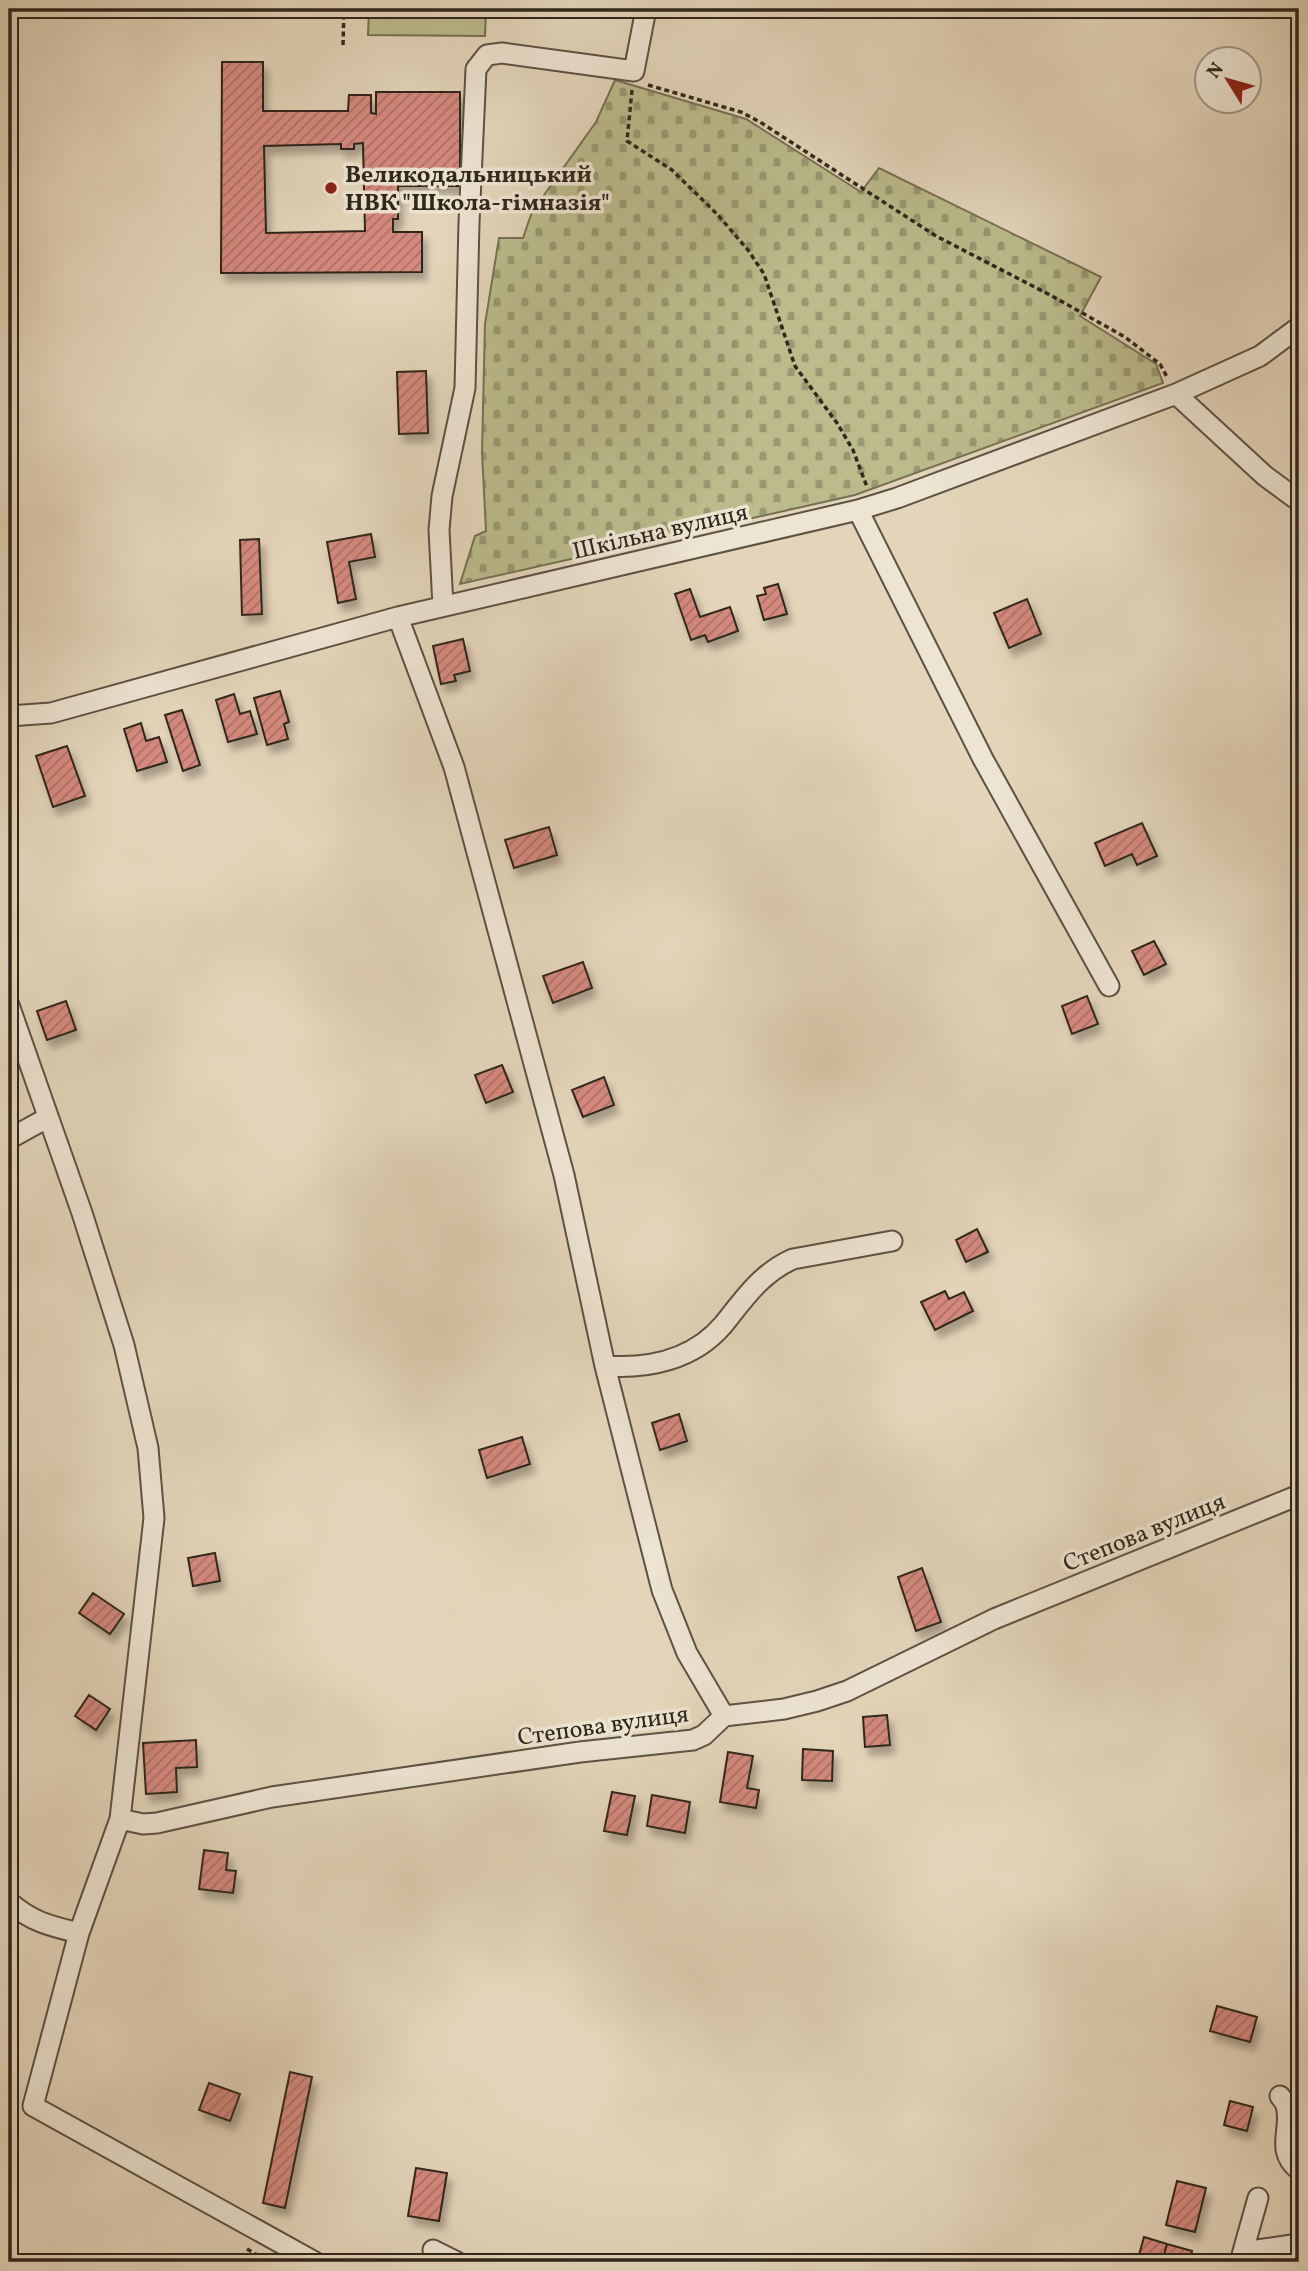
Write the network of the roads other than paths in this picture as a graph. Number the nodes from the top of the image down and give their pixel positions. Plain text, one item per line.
1 (646, 9) edge
2 (1299, 327) edge
3 (1176, 394) junction
4 (1299, 500) edge
5 (866, 508) junction
6 (443, 606) junction
7 (398, 617) junction
8 (9, 716) edge
9 (1109, 986) dead end
10 (9, 1005) edge
11 (47, 1118) junction
12 (9, 1139) edge
13 (892, 1241) dead end
14 (605, 1366) junction
15 (1299, 1495) edge
16 (724, 1716) junction
17 (120, 1819) junction
18 (9, 1902) edge
19 (79, 1933) junction
20 (1280, 2096) dead end
21 (1299, 2170) edge
22 (1258, 2199) dead end
23 (1299, 2244) edge
24 (433, 2250) dead end
25 (1242, 2257) edge
26 (315, 2262) edge
27 (457, 2262) edge

1 - 6 street
2 - 3 street, Шкільна вулиця
3 - 4 street
3 - 5 street, Шкільна вулиця
5 - 6 street, Шкільна вулиця
5 - 9 street
6 - 7 street, Шкільна вулиця
7 - 8 street, Шкільна вулиця
7 - 14 street
10 - 11 street
11 - 12 street
11 - 17 street
13 - 14 street
14 - 16 street
15 - 16 street, Степова вулиця
16 - 17 street, Степова вулиця
17 - 19 street
18 - 19 street
19 - 26 street
20 - 21 street
22 - 25 street
23 - 25 street
24 - 27 street

